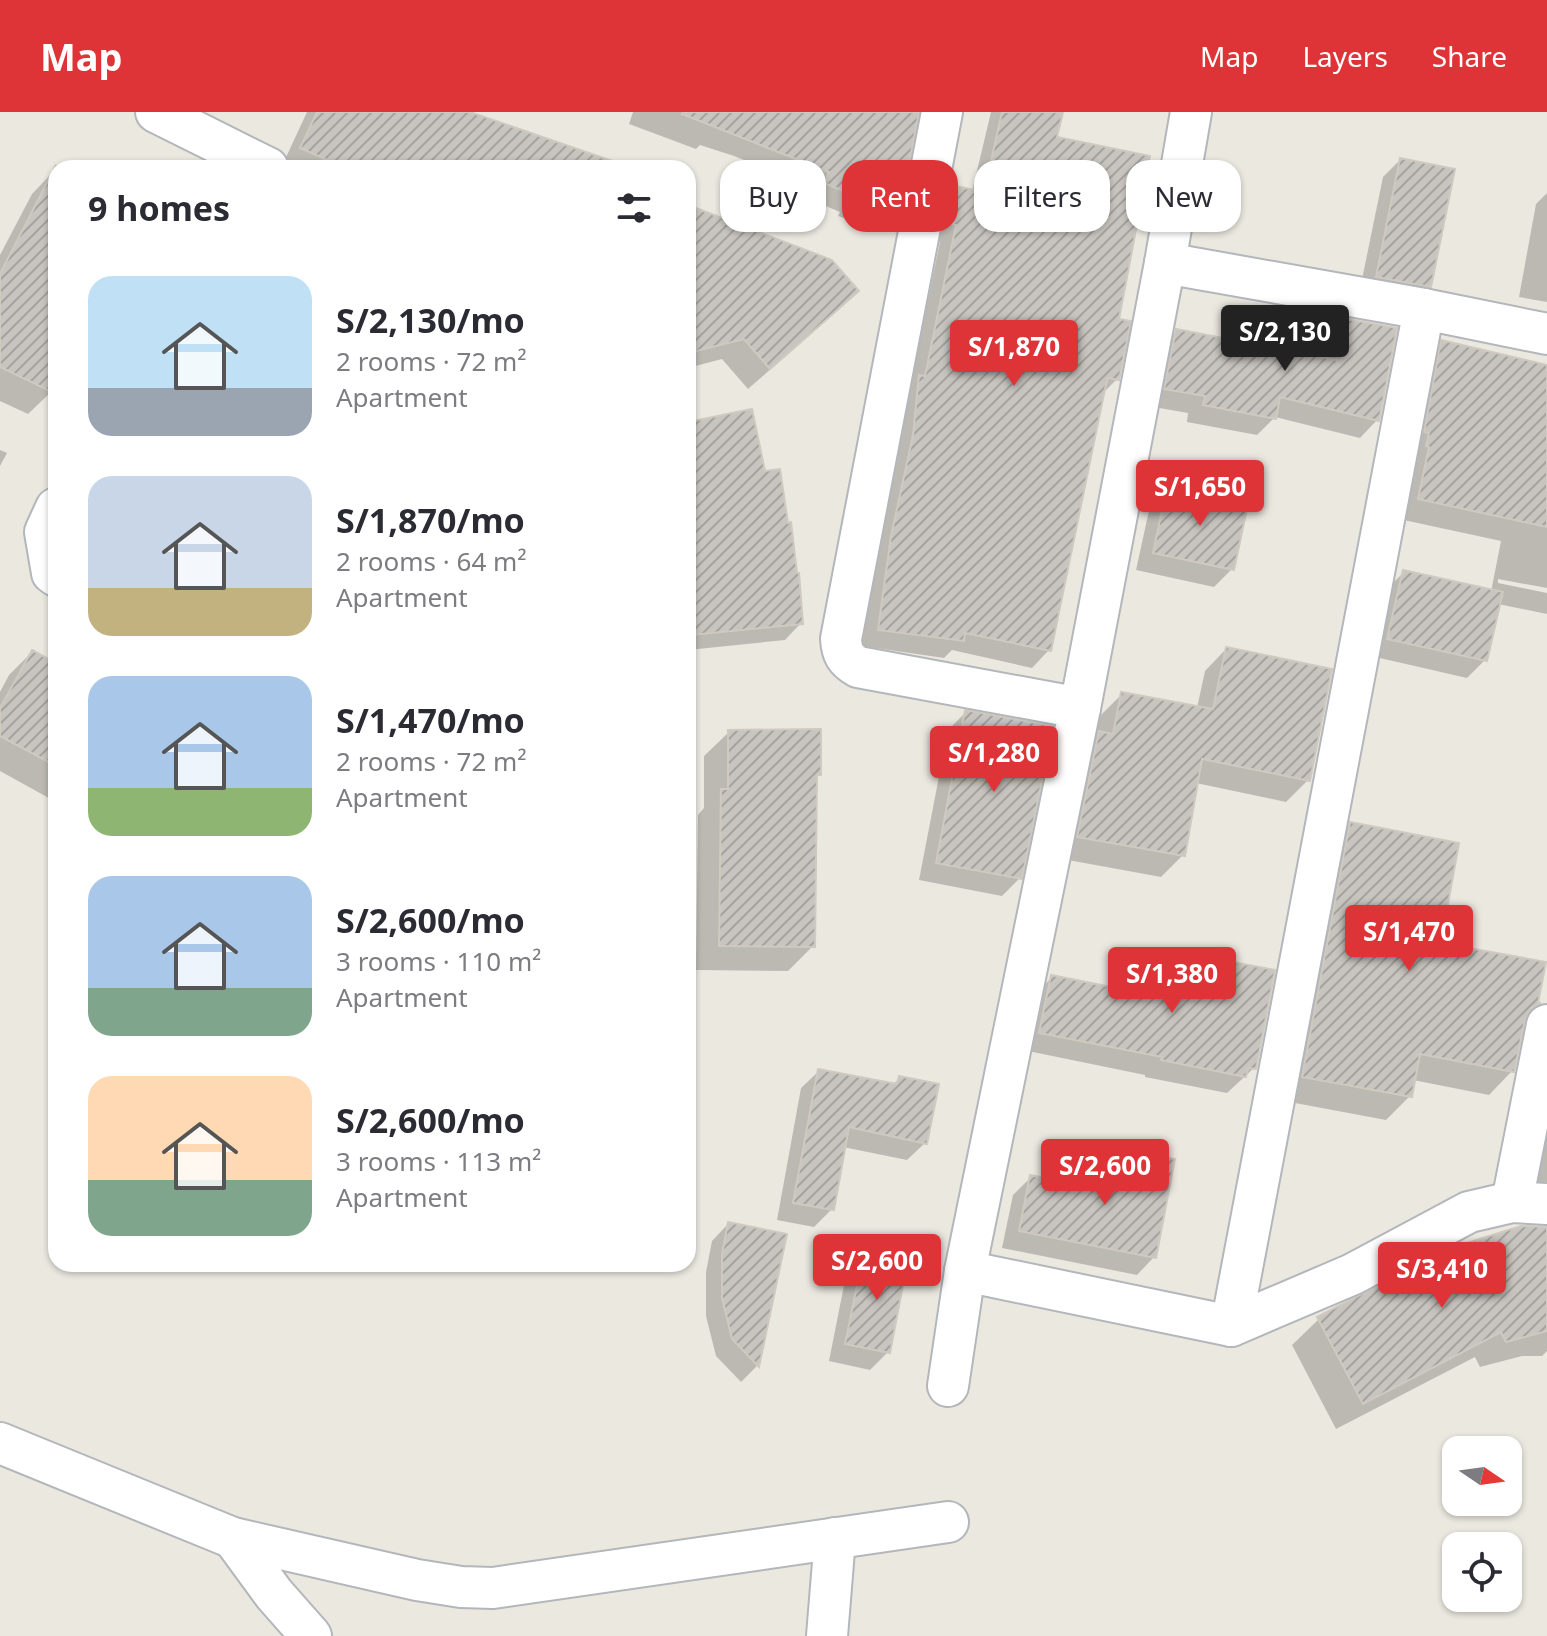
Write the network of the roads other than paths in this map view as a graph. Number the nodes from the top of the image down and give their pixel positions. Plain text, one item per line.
1 (156, 112) edge
2 (942, 112) edge
3 (1191, 112) edge
4 (223, 158) edge
5 (1165, 263) junction
6 (1424, 309) junction
7 (1547, 334) edge
8 (48, 525) edge
9 (48, 550) edge
10 (1080, 708) junction
11 (1547, 1025) edge
12 (1529, 1203) edge
13 (965, 1271) junction
14 (1231, 1326) junction
15 (948, 1386) dead end
16 (0, 1443) edge
17 (948, 1522) dead end
18 (233, 1538) junction
19 (835, 1538) junction
20 (311, 1636) edge
21 (827, 1636) edge

1 - 4 street
2 - 10 street
3 - 5 street
5 - 6 street
5 - 10 street
6 - 7 street
6 - 14 street
8 - 9 street
10 - 13 street
11 - 12 street
12 - 14 street
13 - 14 street
13 - 15 street
16 - 18 street
17 - 19 street
18 - 19 street
18 - 20 street
19 - 21 street

